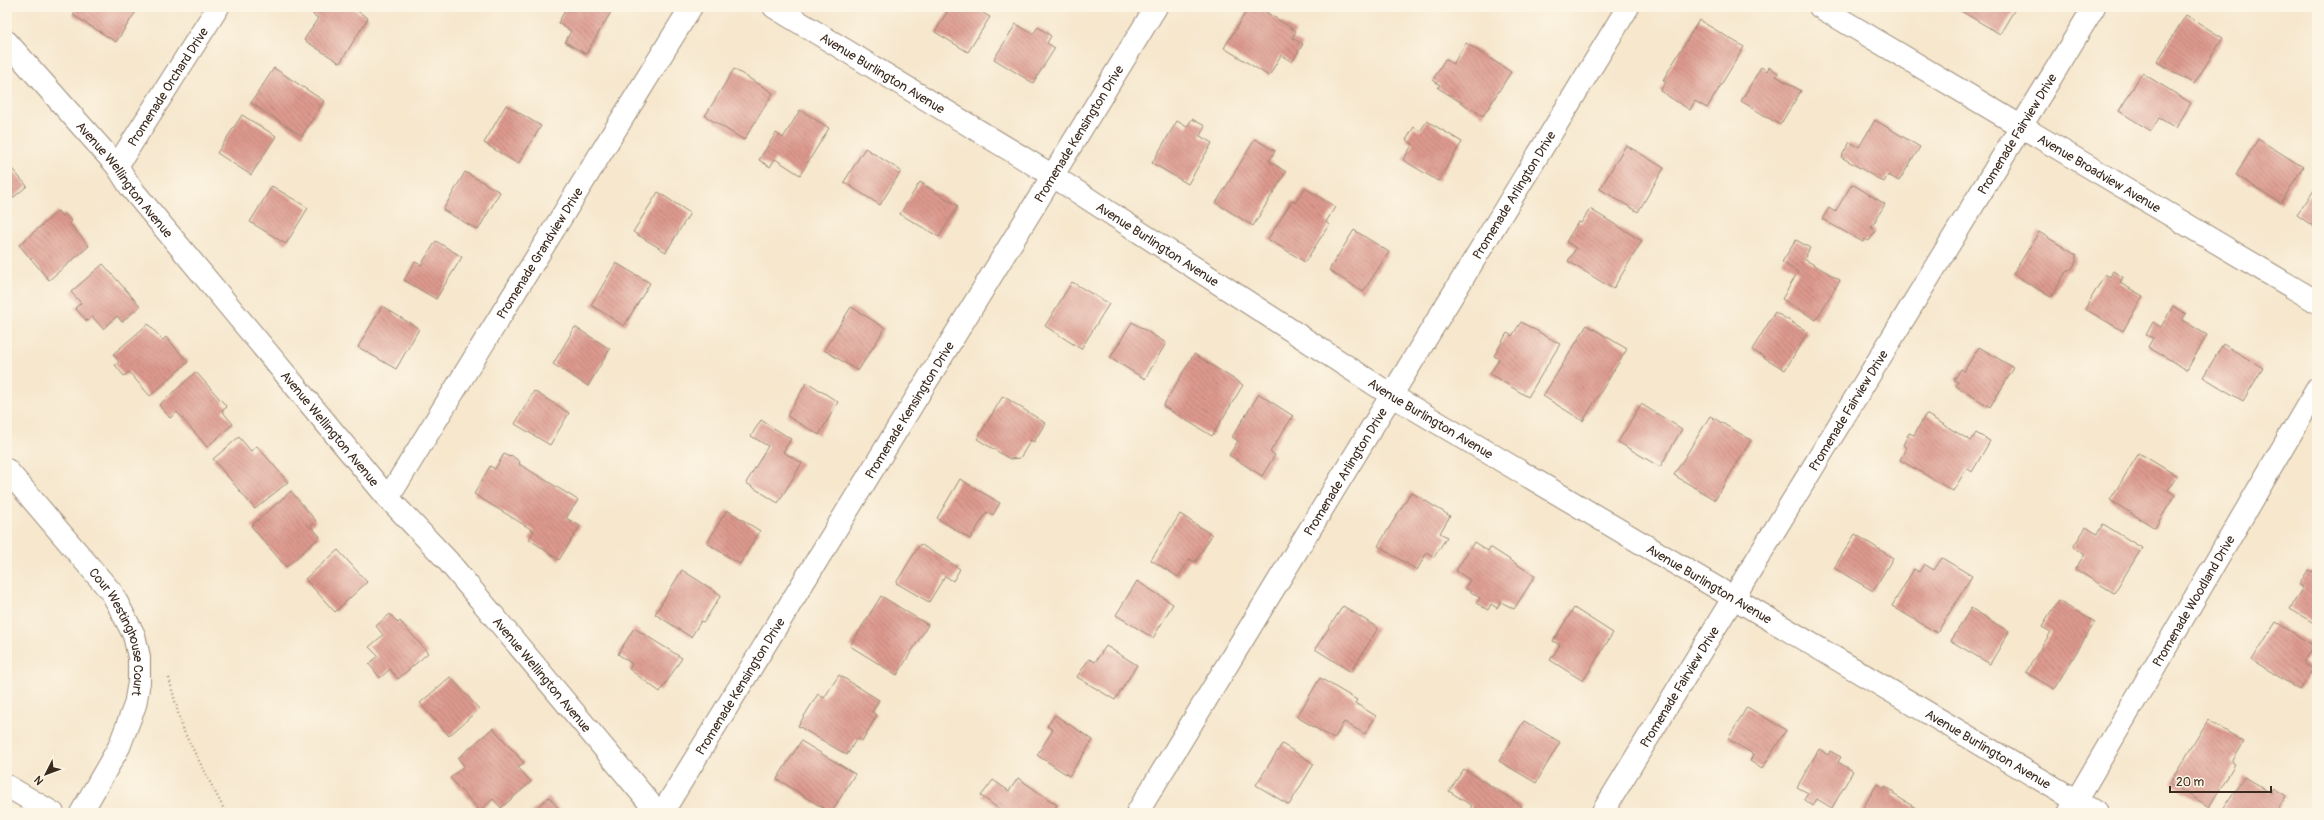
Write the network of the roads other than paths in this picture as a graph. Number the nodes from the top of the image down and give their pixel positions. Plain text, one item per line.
1 (218, 7) edge
2 (691, 7) edge
3 (774, 7) edge
4 (1156, 7) edge
5 (1628, 7) edge
6 (1820, 7) edge
7 (2094, 7) edge
8 (7, 42) edge
9 (2022, 126) junction
10 (117, 166) junction
11 (1053, 176) junction
12 (2317, 302) edge
13 (2317, 389) edge
14 (1391, 395) junction
15 (7, 470) edge
16 (388, 498) junction
17 (1734, 598) junction
18 (7, 786) edge
19 (2073, 807) edge
20 (53, 813) edge
21 (81, 813) edge
22 (658, 813) edge
23 (662, 813) edge
24 (1137, 813) edge
25 (1602, 813) edge
26 (2097, 813) edge

1 - 10 street, Promenade Orchard Drive
2 - 16 street, Promenade Grandview Drive
3 - 11 street, Avenue Burlington Avenue
4 - 11 street, Promenade Kensington Drive
5 - 14 street, Promenade Arlington Drive
6 - 9 street, Avenue Broadview Avenue
7 - 9 street, Promenade Fairview Drive
8 - 10 street, Avenue Wellington Avenue
9 - 12 street, Avenue Broadview Avenue
9 - 17 street, Promenade Fairview Drive
10 - 16 street, Avenue Wellington Avenue
11 - 14 street, Avenue Burlington Avenue
11 - 23 street, Promenade Kensington Drive
13 - 19 street, Promenade Woodland Drive
14 - 17 street, Avenue Burlington Avenue
14 - 24 street, Promenade Arlington Drive
15 - 21 street, Cour Westinghouse Court
16 - 22 street, Avenue Wellington Avenue
17 - 19 street, Avenue Burlington Avenue
17 - 25 street, Promenade Fairview Drive
18 - 20 street
19 - 26 street, Avenue Burlington Avenue

